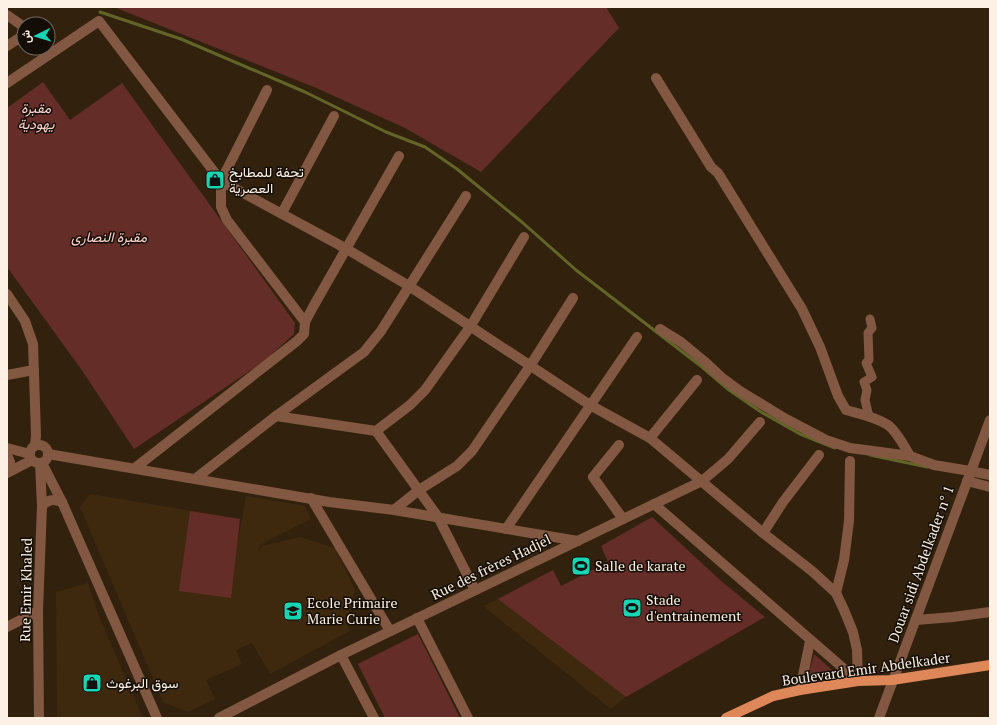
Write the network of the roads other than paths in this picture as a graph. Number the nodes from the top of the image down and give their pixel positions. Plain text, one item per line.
1 (7, 16) edge
2 (16, 22) edge
3 (16, 40) edge
4 (7, 46) edge
5 (56, 46) edge
6 (41, 56) edge
7 (656, 78) dead end
8 (7, 83) edge
9 (267, 90) dead end
10 (334, 116) dead end
11 (399, 156) dead end
12 (222, 181) junction
13 (466, 196) dead end
14 (282, 213) junction
15 (524, 237) dead end
16 (345, 248) junction
17 (409, 286) junction
18 (7, 294) edge
19 (573, 298) dead end
20 (870, 319) dead end
21 (305, 322) junction
22 (470, 327) junction
23 (660, 329) dead end
24 (637, 337) dead end
25 (530, 366) junction
26 (34, 370) junction
27 (7, 375) edge
28 (696, 380) dead end
29 (590, 405) junction
30 (276, 416) junction
31 (869, 417) junction
32 (990, 420) edge
33 (760, 422) dead end
34 (376, 431) junction
35 (650, 438) junction
36 (619, 445) dead end
37 (7, 448) edge
38 (48, 454) junction
39 (818, 454) dead end
40 (7, 455) edge
41 (910, 456) junction
42 (36, 457) junction
43 (850, 461) dead end
44 (135, 468) junction
45 (970, 471) junction
46 (7, 473) edge
47 (990, 475) edge
48 (195, 479) junction
49 (702, 481) junction
50 (966, 481) junction
51 (990, 487) edge
52 (419, 490) junction
53 (311, 498) junction
54 (62, 502) junction
55 (654, 504) junction
56 (42, 506) junction
57 (394, 510) junction
58 (438, 518) junction
59 (623, 519) junction
60 (506, 529) junction
61 (763, 533) junction
62 (578, 541) junction
63 (475, 590) junction
64 (836, 593) junction
65 (38, 611) junction
66 (990, 612) edge
67 (418, 618) junction
68 (916, 620) junction
69 (7, 627) edge
70 (390, 631) junction
71 (810, 641) junction
72 (341, 655) junction
73 (990, 666) edge
74 (892, 680) junction
75 (858, 681) junction
76 (800, 690) junction
77 (39, 718) edge
78 (158, 718) edge
79 (219, 718) edge
80 (374, 718) edge
81 (468, 718) edge
82 (726, 718) edge
83 (879, 718) edge

1 - 2 street
3 - 4 street
5 - 12 street
6 - 8 street
7 - 31 street
9 - 12 street
10 - 14 street
11 - 16 street
12 - 14 street
12 - 21 street
13 - 17 street
14 - 16 street
15 - 22 street
16 - 17 street
16 - 21 street
17 - 22 street
17 - 30 street
18 - 26 street, Rue Emir Khaled
19 - 25 street
20 - 31 street
21 - 44 street
22 - 25 street
22 - 34 street
23 - 41 street
24 - 29 street
25 - 29 street
25 - 52 street
26 - 27 street
26 - 42 street, Rue Emir Khaled
28 - 35 street
29 - 35 street
29 - 60 street
30 - 34 street
30 - 48 street
31 - 41 street
32 - 45 street, Douar sidi Abdelkader n° 1
33 - 49 street, Rue des frères Hadjel
34 - 52 street
35 - 49 street
36 - 59 street
37 - 42 street
38 - 42 street
38 - 42 street
38 - 44 street
39 - 61 street
40 - 46 street
41 - 45 street
42 - 46 street
42 - 54 street
42 - 56 street, Rue Emir Khaled
43 - 64 street
44 - 48 street
45 - 47 street
45 - 50 street, Douar sidi Abdelkader n° 1
48 - 53 street
49 - 55 street, Rue des frères Hadjel
49 - 61 street
50 - 51 street
50 - 68 street, Douar sidi Abdelkader n° 1
52 - 57 street
52 - 58 street
53 - 57 street
53 - 70 street
54 - 56 street
54 - 78 street
55 - 59 street, Rue des frères Hadjel
55 - 71 street
56 - 65 street, Rue Emir Khaled
57 - 58 street
58 - 60 street
58 - 63 street
59 - 62 street, Rue des frères Hadjel
60 - 62 street
61 - 64 street
62 - 63 street, Rue des frères Hadjel
63 - 67 street, Rue des frères Hadjel
64 - 75 street
65 - 69 street
65 - 77 street, Rue Emir Khaled
66 - 68 street
67 - 70 street, Rue des frères Hadjel
67 - 81 street
68 - 74 street, Douar sidi Abdelkader n° 1
70 - 72 street, Rue des frères Hadjel
71 - 75 street
71 - 76 street
72 - 79 street, Rue des frères Hadjel
72 - 80 street
73 - 74 main road, Boulevard Emir Abdelkader
74 - 75 main road, Boulevard Emir Abdelkader
74 - 83 street, Douar sidi Abdelkader n° 1
75 - 76 main road, Boulevard Emir Abdelkader
76 - 82 main road, Boulevard Emir Abdelkader

